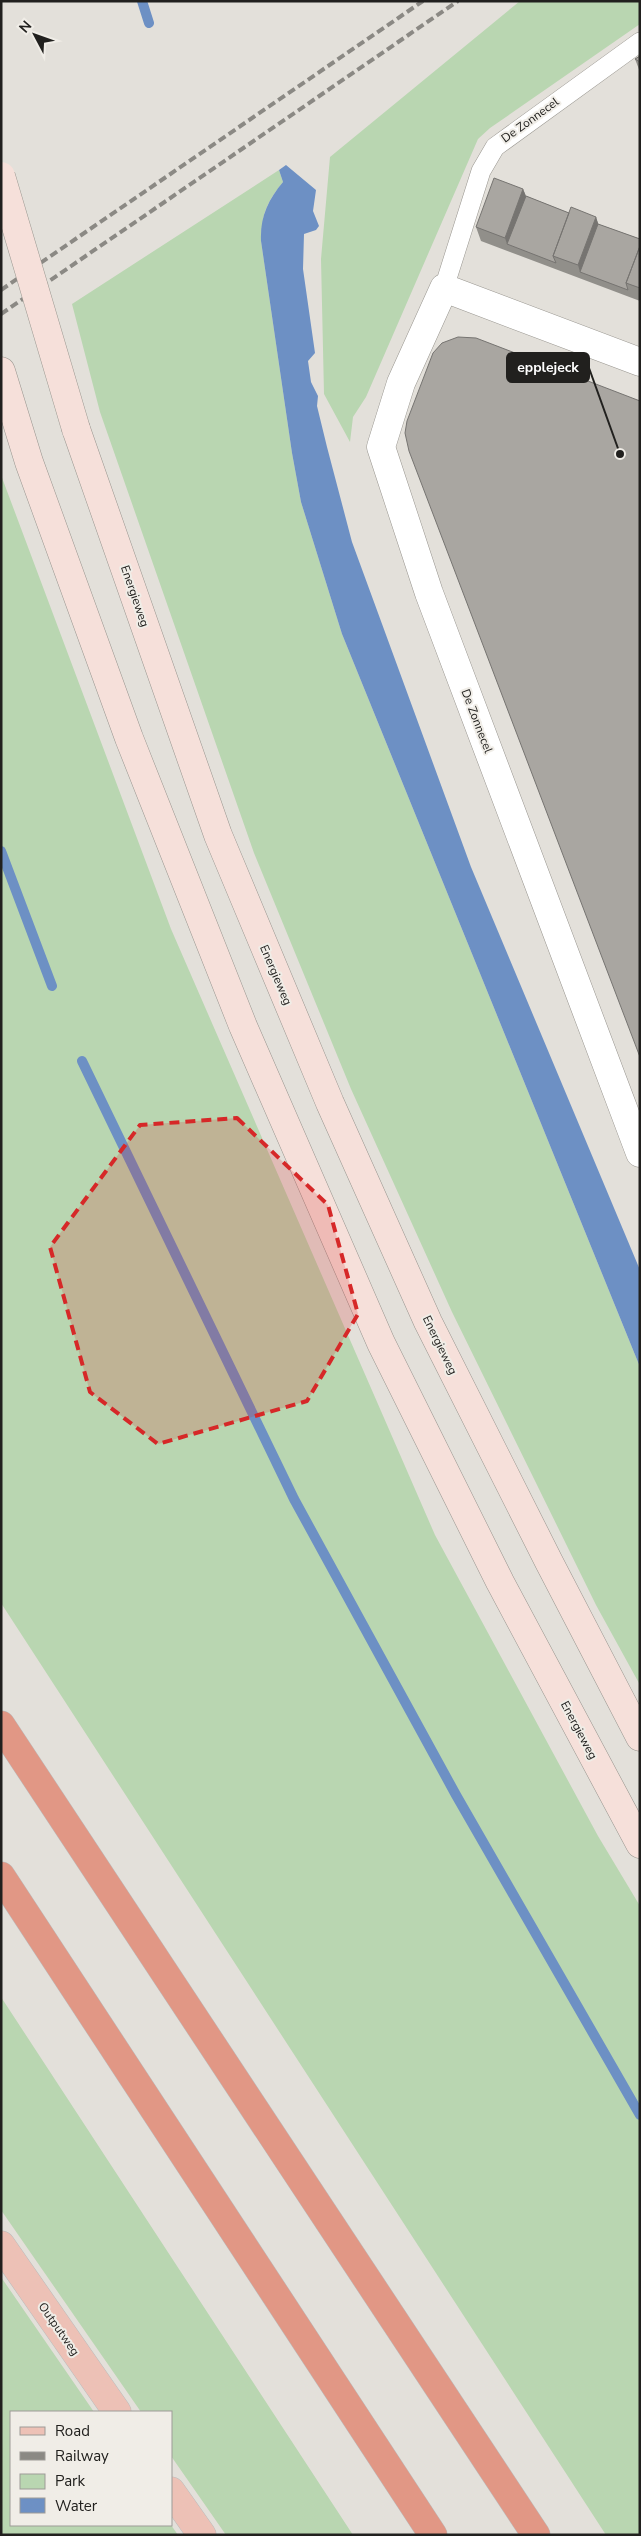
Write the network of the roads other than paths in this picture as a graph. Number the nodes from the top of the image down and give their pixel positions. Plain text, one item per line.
1 (640, 42) edge
2 (1, 176) edge
3 (444, 288) junction
4 (640, 362) edge
5 (1, 371) edge
6 (640, 1153) edge
7 (1, 1725) edge
8 (640, 1737) edge
9 (640, 1844) edge
10 (1, 1876) edge
11 (1, 2245) edge
12 (116, 2411) edge
13 (172, 2492) edge
14 (202, 2535) edge
15 (433, 2535) edge
16 (536, 2535) edge

1 - 3 lane, De Zonnecel
2 - 8 main road, Energieweg, bridge
3 - 4 street
3 - 6 street, De Zonnecel
5 - 9 main road, Energieweg
7 - 16 highway
10 - 15 highway
11 - 12 main road, Outputweg
13 - 14 main road

